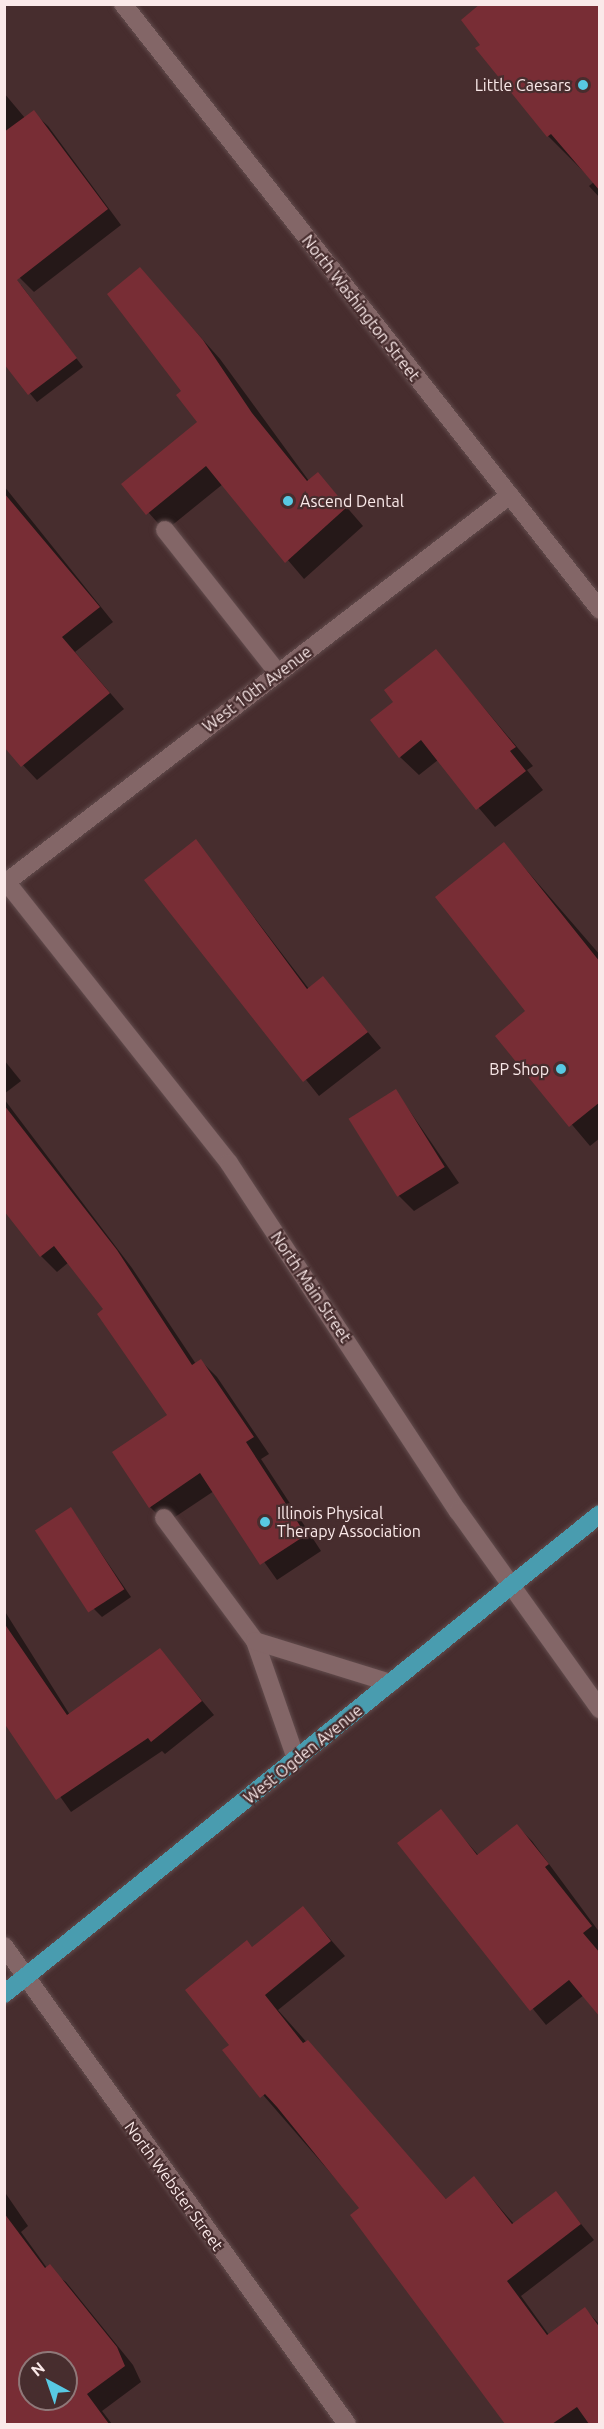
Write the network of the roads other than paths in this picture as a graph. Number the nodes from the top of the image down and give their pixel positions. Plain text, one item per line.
1 (123, 4) edge
2 (510, 495) junction
3 (165, 530) dead end
4 (600, 610) edge
5 (278, 673) junction
6 (5, 881) edge
7 (600, 1514) edge
8 (164, 1518) dead end
9 (510, 1586) junction
10 (255, 1641) junction
11 (391, 1683) junction
12 (600, 1709) edge
13 (296, 1759) junction
14 (4, 1946) edge
15 (26, 1976) junction
16 (4, 1994) edge
17 (347, 2424) edge

1 - 2 street, North Washington Street
2 - 4 street, North Washington Street
2 - 5 street, West 10th Avenue
3 - 5 street
5 - 6 street, West 10th Avenue
6 - 9 street, North Main Street
7 - 9 main road, West Ogden Avenue
8 - 10 street
9 - 11 main road, West Ogden Avenue
9 - 12 street, North Main Street
10 - 11 street
10 - 13 street
11 - 13 main road, West Ogden Avenue
13 - 15 main road, West Ogden Avenue
14 - 15 street, North Webster Street
15 - 16 main road, West Ogden Avenue
15 - 17 street, North Webster Street

